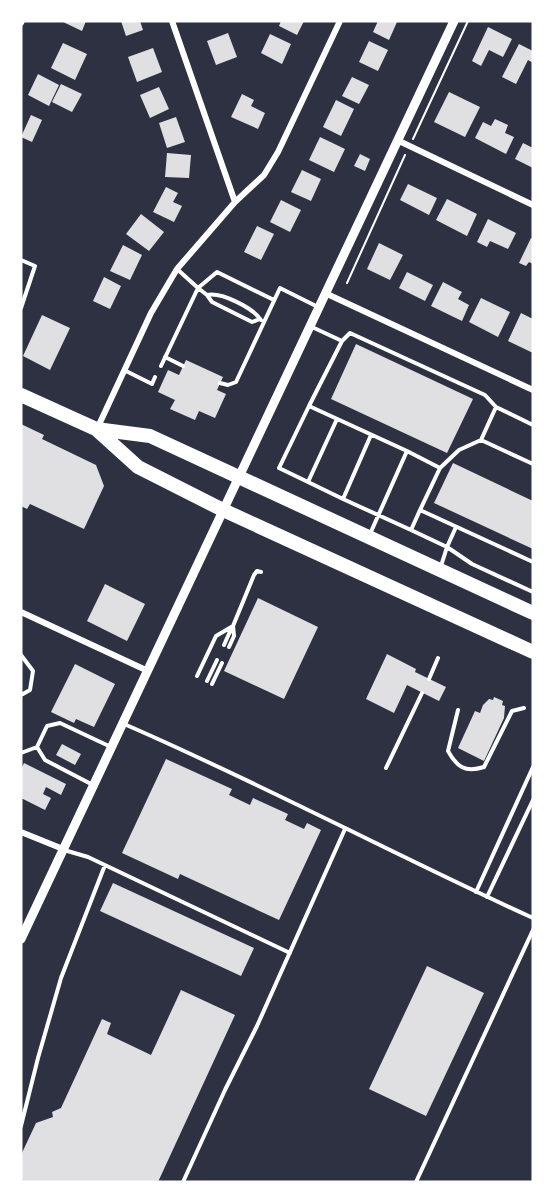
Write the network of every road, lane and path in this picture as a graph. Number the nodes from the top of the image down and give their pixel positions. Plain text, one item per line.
1 (172, 21) edge
2 (340, 21) edge
3 (454, 21) edge
4 (468, 21) edge
5 (415, 133) dead end
6 (397, 140) junction
7 (404, 157) dead end
8 (236, 202) junction
9 (533, 205) edge
10 (21, 260) edge
11 (177, 269) junction
12 (347, 283) dead end
13 (198, 288) junction
14 (324, 293) junction
15 (207, 295) junction
16 (274, 300) junction
17 (318, 307) junction
18 (21, 308) edge
19 (262, 320) junction
20 (309, 325) junction
21 (342, 341) junction
22 (165, 357) junction
23 (161, 366) dead end
24 (183, 366) dead end
25 (124, 370) junction
26 (155, 377) dead end
27 (220, 383) dead end
28 (533, 390) edge
29 (21, 395) edge
30 (309, 406) junction
31 (495, 407) junction
32 (337, 419) junction
33 (533, 425) edge
34 (96, 429) junction
35 (371, 435) junction
36 (481, 440) junction
37 (407, 451) junction
38 (533, 464) edge
39 (440, 468) junction
40 (238, 476) junction
41 (308, 482) junction
42 (343, 499) junction
43 (224, 510) junction
44 (420, 510) junction
45 (378, 515) junction
46 (456, 527) junction
47 (411, 530) junction
48 (369, 537) junction
49 (447, 547) junction
50 (533, 562) edge
51 (440, 570) junction
52 (261, 572) dead end
53 (533, 592) edge
54 (21, 612) edge
55 (533, 613) edge
56 (232, 626) junction
57 (226, 646) dead end
58 (533, 652) edge
59 (21, 655) edge
60 (438, 658) dead end
61 (217, 660) dead end
62 (222, 663) dead end
63 (148, 671) junction
64 (197, 676) dead end
65 (429, 679) dead end
66 (207, 681) dead end
67 (212, 684) dead end
68 (422, 693) dead end
69 (21, 695) edge
70 (524, 708) dead end
71 (458, 710) dead end
72 (123, 724) junction
73 (37, 747) junction
74 (112, 747) junction
75 (21, 753) edge
76 (533, 767) edge
77 (386, 768) dead end
78 (94, 785) junction
79 (533, 800) edge
80 (345, 829) junction
81 (21, 832) edge
82 (63, 849) junction
83 (105, 866) junction
84 (476, 892) junction
85 (487, 897) junction
86 (533, 918) edge
87 (533, 930) edge
88 (21, 939) edge
89 (290, 953) junction
90 (21, 1126) edge
91 (183, 1182) edge
92 (416, 1182) edge

1 - 8 street
2 - 8 street
3 - 6 street
4 - 5 path
6 - 9 street
6 - 14 street
7 - 12 path
8 - 11 street
10 - 18 lane
11 - 13 lane
11 - 25 street
13 - 15 lane
13 - 16 lane
13 - 22 lane
14 - 17 street
14 - 28 street
15 - 19 lane
15 - 19 lane
16 - 17 lane
16 - 19 lane
17 - 20 street
19 - 27 lane
20 - 21 lane
20 - 40 street
21 - 30 lane
21 - 31 lane
22 - 23 lane
22 - 24 lane
25 - 26 lane
25 - 34 street
29 - 34 highway
30 - 32 lane
30 - 41 lane
31 - 33 lane
31 - 36 lane
32 - 35 lane
32 - 41 lane
34 - 40 highway
34 - 43 highway
35 - 37 lane
35 - 42 lane
36 - 38 lane
36 - 39 lane
37 - 39 lane
37 - 45 lane
39 - 44 lane
40 - 43 street
40 - 48 highway
41 - 42 lane
42 - 45 lane
43 - 58 highway
43 - 63 street
44 - 46 lane
44 - 47 lane
45 - 47 lane
45 - 48 lane
46 - 49 lane
46 - 50 lane
47 - 49 lane
48 - 51 highway
49 - 51 lane
49 - 53 lane
51 - 55 highway
52 - 56 lane
54 - 63 street
56 - 57 lane
56 - 64 lane
59 - 69 lane
60 - 65 lane
61 - 66 lane
62 - 67 lane
63 - 72 street
68 - 77 lane
70 - 71 lane
72 - 74 street
72 - 80 lane
73 - 74 lane
73 - 75 lane
73 - 78 lane
74 - 78 street
76 - 84 lane
78 - 82 street
79 - 85 lane
80 - 84 lane
80 - 89 lane
81 - 82 street
82 - 83 lane
82 - 88 street
83 - 89 lane
83 - 90 lane
84 - 85 lane
85 - 86 lane
87 - 92 lane
89 - 91 lane

